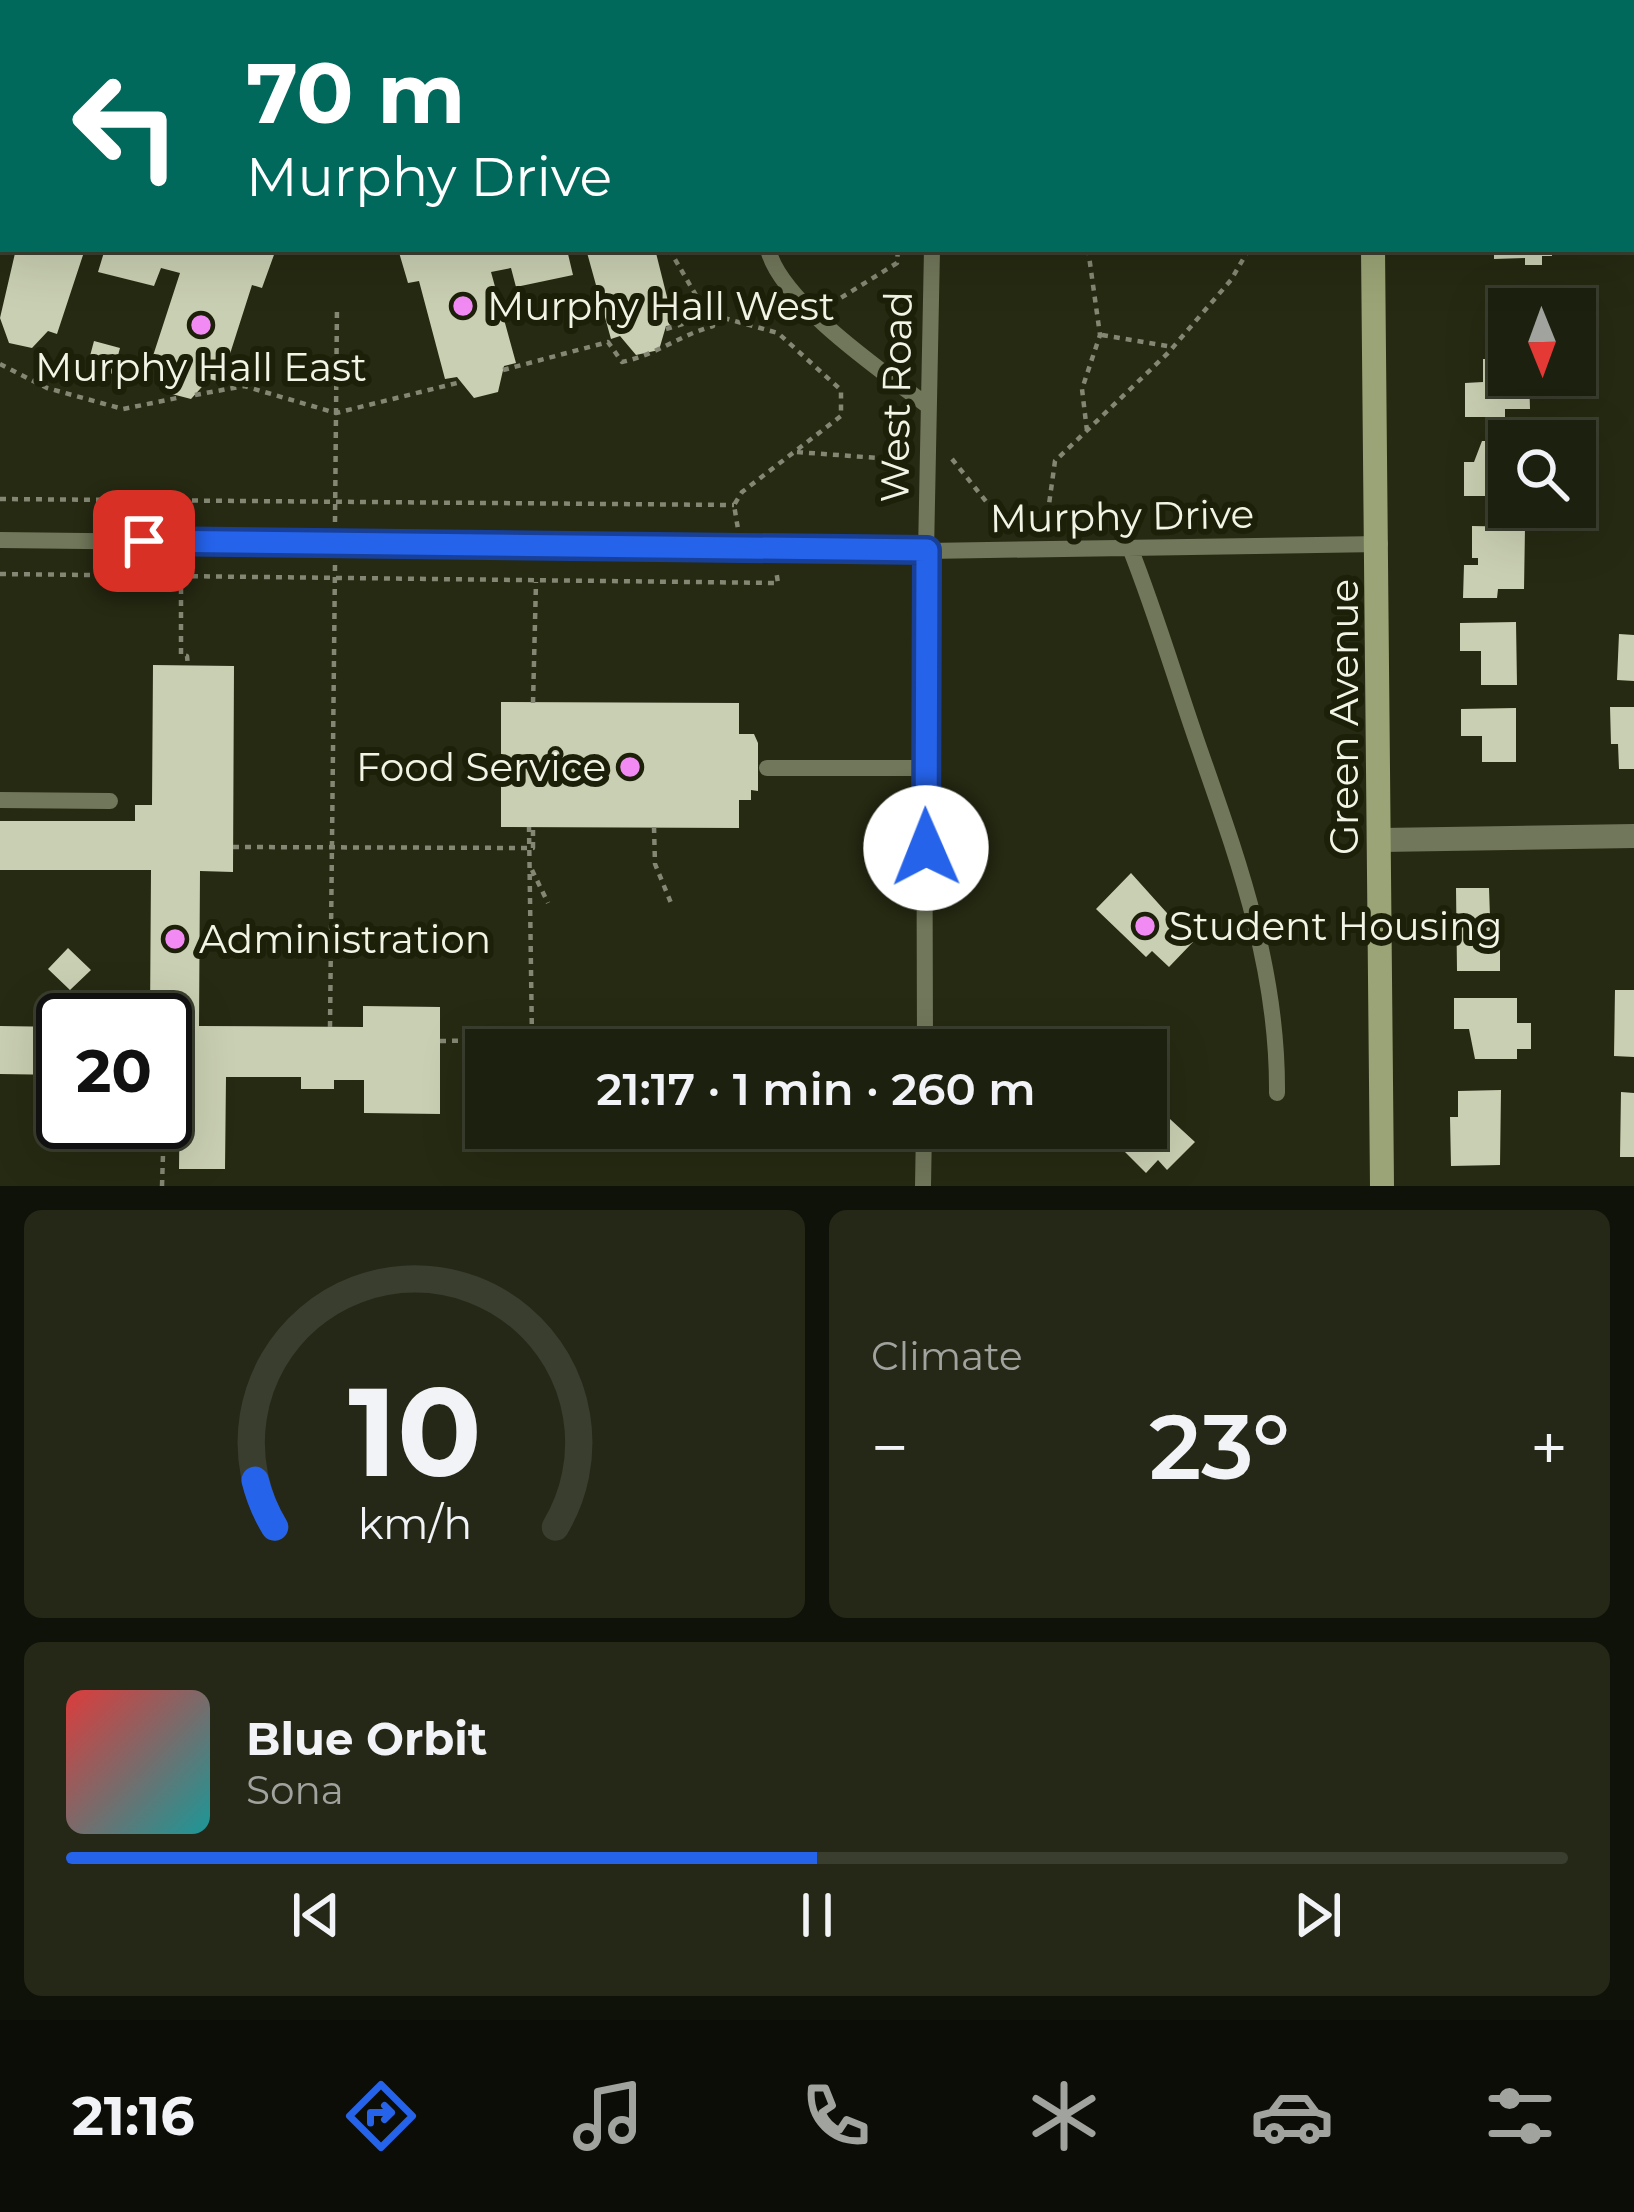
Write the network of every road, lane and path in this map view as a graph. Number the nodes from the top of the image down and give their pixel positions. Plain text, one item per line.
1 (671, 252) edge
2 (769, 252) edge
3 (898, 252) edge
4 (932, 252) edge
5 (1088, 252) edge
6 (1247, 252) edge
7 (1373, 252) edge
8 (337, 306) dead end
9 (815, 314) junction
10 (710, 316) junction
11 (665, 328) dead end
12 (1100, 335) junction
13 (1174, 347) junction
14 (0, 364) edge
15 (503, 370) dead end
16 (461, 382) dead end
17 (195, 395) dead end
18 (182, 397) dead end
19 (928, 406) junction
20 (336, 412) junction
21 (1087, 430) junction
22 (0, 499) edge
23 (335, 501) junction
24 (734, 505) junction
25 (0, 541) edge
26 (335, 542) junction
27 (1380, 544) junction
28 (740, 547) junction
29 (772, 548) junction
30 (1130, 548) junction
31 (927, 550) junction
32 (1042, 550) junction
33 (0, 574) edge
34 (181, 576) junction
35 (334, 578) junction
36 (536, 580) junction
37 (188, 666) dead end
38 (533, 703) dead end
39 (767, 768) dead end
40 (925, 768) junction
41 (0, 800) edge
42 (110, 801) dead end
43 (654, 827) dead end
44 (1634, 836) edge
45 (1381, 840) junction
46 (233, 847) dead end
47 (530, 865) junction
48 (548, 903) dead end
49 (671, 904) dead end
50 (330, 1027) dead end
51 (925, 1029) edge
52 (440, 1041) dead end
53 (1277, 1094) dead end
54 (163, 1149) edge
55 (924, 1149) edge
56 (162, 1186) edge
57 (923, 1186) edge
58 (1382, 1186) edge

1 - 10 path
2 - 9 lane
3 - 9 path
4 - 19 lane, West Road
5 - 12 path
6 - 13 path
7 - 27 street, Green Avenue
8 - 20 path
9 - 19 lane
10 - 11 path
10 - 15 path
10 - 24 path
12 - 13 path
12 - 21 path
13 - 21 path
14 - 18 path
16 - 20 path
17 - 20 path
19 - 31 lane, West Road
20 - 23 path
21 - 32 path
22 - 23 path
23 - 24 path
23 - 26 path
24 - 28 path
25 - 26 lane, Murphy Drive
26 - 28 lane, Murphy Drive
26 - 35 path
27 - 30 lane, Murphy Drive
27 - 45 street, Green Avenue
28 - 29 lane, Murphy Drive
29 - 31 lane, Murphy Drive
29 - 36 path
30 - 32 lane, Murphy Drive
30 - 53 lane
31 - 32 lane, Murphy Drive
31 - 40 lane, West Road
33 - 34 path
34 - 35 path
34 - 37 path
35 - 36 path
35 - 50 path
36 - 38 path
39 - 40 lane
40 - 51 lane, West Road
41 - 42 lane
43 - 49 path
44 - 45 street
45 - 58 street, Green Avenue
46 - 47 path, bridge
47 - 48 path
47 - 52 path
54 - 56 path
55 - 57 lane

